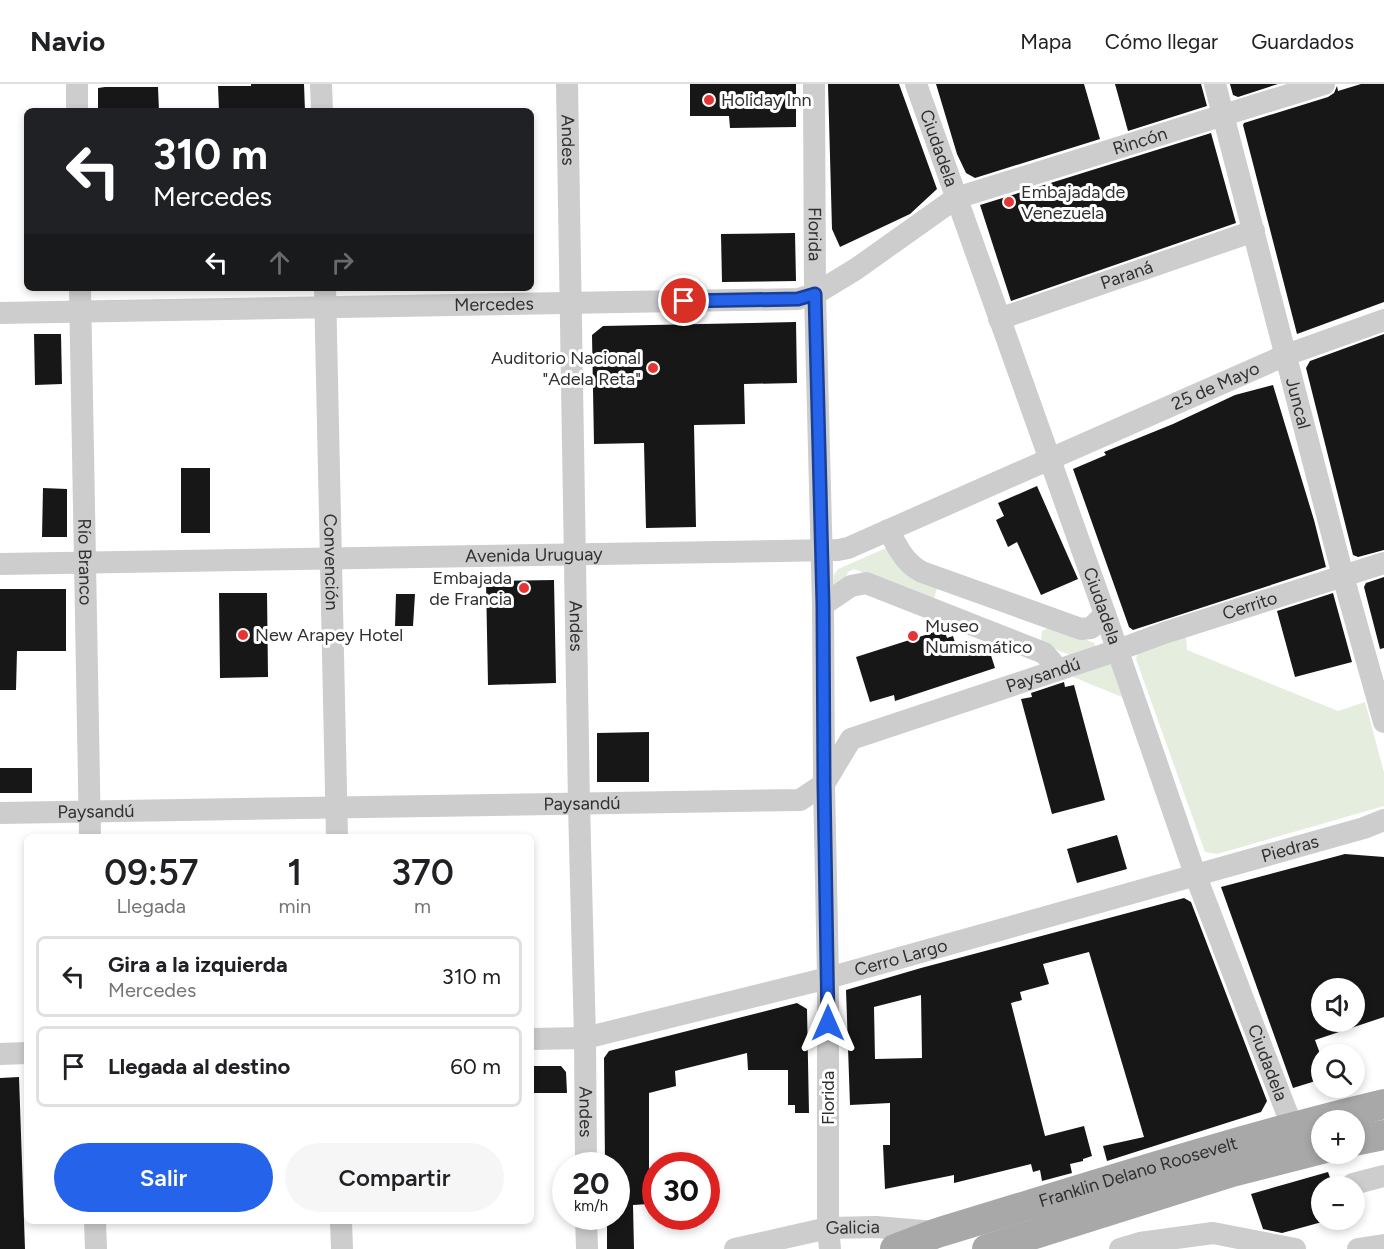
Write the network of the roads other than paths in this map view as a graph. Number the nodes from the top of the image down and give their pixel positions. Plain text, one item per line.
1 (76, 84) edge
2 (321, 84) edge
3 (567, 84) edge
4 (814, 84) edge
5 (916, 84) edge
6 (1215, 84) edge
7 (1324, 84) edge
8 (77, 108) edge
9 (322, 108) edge
10 (1223, 115) junction
11 (956, 198) junction
12 (1254, 231) junction
13 (80, 291) edge
14 (815, 294) junction
15 (326, 297) edge
16 (571, 303) junction
17 (0, 313) edge
18 (80, 313) junction
19 (999, 319) junction
20 (1384, 320) edge
21 (1286, 355) junction
22 (1049, 460) junction
23 (888, 530) junction
24 (821, 551) junction
25 (574, 553) junction
26 (331, 557) junction
27 (86, 562) junction
28 (1384, 563) edge
29 (0, 564) edge
30 (1343, 576) junction
31 (823, 605) junction
32 (985, 611) junction
33 (1105, 614) junction
34 (1030, 628) junction
35 (1118, 650) junction
36 (1054, 671) junction
37 (1384, 722) edge
38 (824, 784) junction
39 (579, 804) junction
40 (336, 807) junction
41 (90, 812) junction
42 (0, 813) edge
43 (1384, 820) edge
44 (90, 834) edge
45 (337, 834) edge
46 (1195, 874) junction
47 (828, 978) junction
48 (585, 1038) junction
49 (534, 1039) edge
50 (24, 1053) edge
51 (0, 1054) edge
52 (1384, 1104) edge
53 (1292, 1126) junction
54 (1384, 1135) edge
55 (1365, 1139) edge
56 (1311, 1150) edge
57 (586, 1152) edge
58 (1228, 1159) junction
59 (1384, 1176) edge
60 (1365, 1181) edge
61 (95, 1224) edge
62 (341, 1224) edge
63 (586, 1230) edge
64 (937, 1233) junction
65 (829, 1238) edge
66 (1384, 1245) edge
67 (96, 1249) edge
68 (342, 1249) edge
69 (586, 1249) edge
70 (735, 1249) edge
71 (895, 1249) edge
72 (987, 1249) edge
73 (1120, 1249) edge
74 (1295, 1249) edge
75 (1358, 1249) edge

1 - 8 street
2 - 9 street
3 - 16 street, Andes
4 - 14 street, Florida
5 - 11 street, Ciudadela
6 - 10 street, Juncal
7 - 10 street, Rincón
10 - 11 street, Rincón
10 - 12 street, Juncal
11 - 14 street, Mercedes
11 - 19 street, Ciudadela
12 - 19 street, Paraná
12 - 21 street, Juncal
13 - 18 street, Río Branco
14 - 16 street, Mercedes
14 - 24 street, Florida
15 - 16 street, Mercedes
15 - 18 street, Mercedes
15 - 26 street, Convención
16 - 25 street, Andes
17 - 18 street, Mercedes
18 - 27 street, Río Branco
19 - 22 street, Ciudadela
20 - 21 street, 25 de Mayo
21 - 22 street, 25 de Mayo
21 - 30 street, Juncal
22 - 23 street, Avenida Uruguay
22 - 33 street, Ciudadela
23 - 24 street, Avenida Uruguay
23 - 32 street
24 - 25 street, Avenida Uruguay
24 - 31 street, Florida
25 - 26 street, Avenida Uruguay
25 - 39 street, Andes
26 - 27 street, Avenida Uruguay
26 - 40 street, Convención
27 - 29 street, Avenida Uruguay
27 - 41 street, Río Branco
28 - 30 street, Cerrito
30 - 35 street, Cerrito
30 - 37 street, Juncal
31 - 32 street
31 - 38 street, Florida
32 - 34 street
32 - 34 street
33 - 34 street
33 - 35 street, Ciudadela
34 - 36 street
35 - 36 street, Paysandú
35 - 46 street, Ciudadela
36 - 38 street, Paysandú
38 - 39 street, Paysandú
38 - 47 street, Florida
39 - 40 street, Paysandú
39 - 48 street, Andes
40 - 41 street, Paysandú
40 - 45 street, Convención
41 - 42 street, Paysandú
41 - 44 street, Río Branco
43 - 46 street, Piedras
46 - 47 street, Cerro Largo
46 - 53 street, Ciudadela
47 - 48 street, Cerro Largo
47 - 65 street, Florida
48 - 49 street, Cerro Largo
48 - 57 street, Andes
50 - 51 street
52 - 53 main road, Franklin Delano Roosevelt
53 - 58 main road, Franklin Delano Roosevelt
54 - 55 main road
56 - 58 main road, Franklin Delano Roosevelt
58 - 64 main road, Franklin Delano Roosevelt
58 - 72 main road, Franklin Delano Roosevelt
59 - 60 street
61 - 67 street
62 - 68 street
63 - 69 street
64 - 65 street, Galicia
64 - 71 main road, Franklin Delano Roosevelt
65 - 70 street, Galicia
66 - 75 street
73 - 74 street

